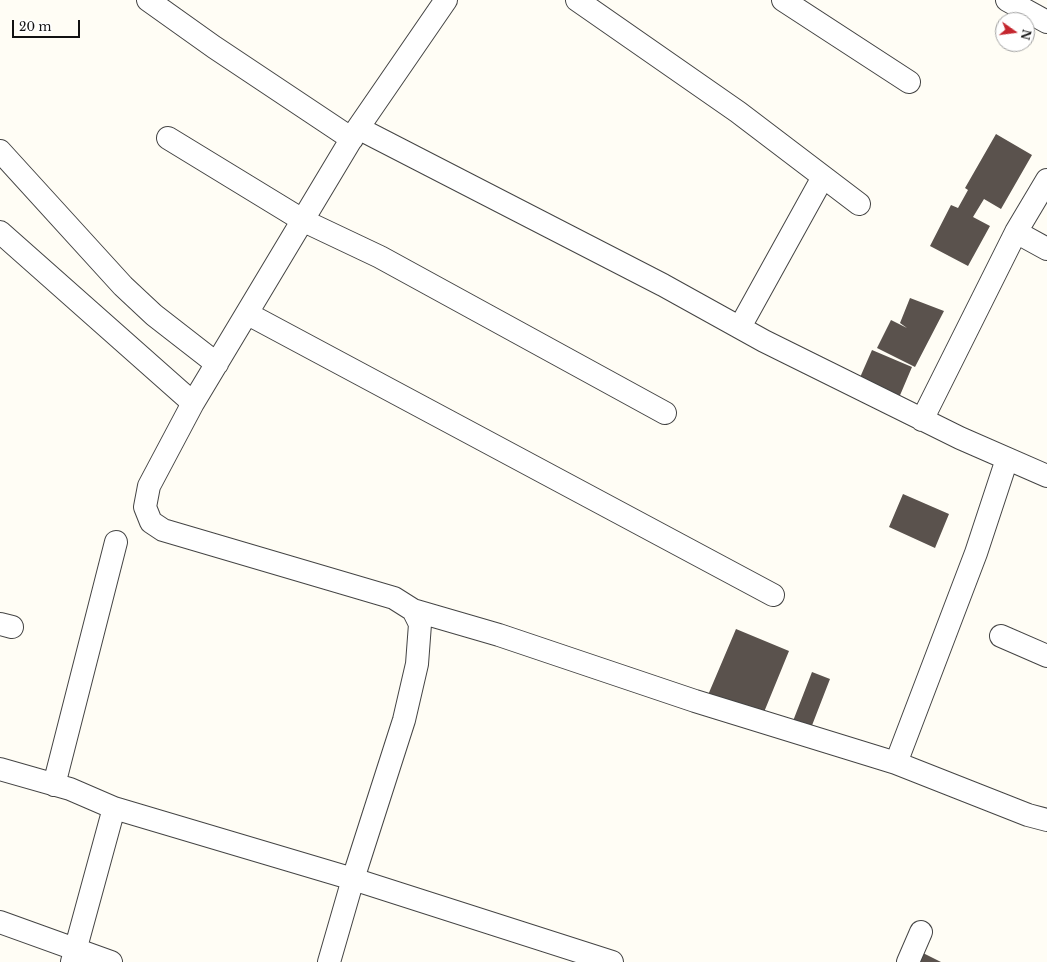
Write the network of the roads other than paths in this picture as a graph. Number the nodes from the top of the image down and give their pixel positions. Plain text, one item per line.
1 (148, 0) edge
2 (446, 0) edge
3 (577, 0) edge
4 (783, 0) edge
5 (1007, 0) edge
6 (1047, 22) edge
7 (909, 82) dead end
8 (356, 133) junction
9 (168, 138) dead end
10 (0, 150) edge
11 (823, 177) junction
12 (1047, 180) edge
13 (859, 204) dead end
14 (304, 221) junction
15 (0, 232) edge
16 (1016, 232) junction
17 (1047, 249) edge
18 (248, 314) junction
19 (740, 327) junction
20 (217, 364) junction
21 (193, 403) junction
22 (665, 413) dead end
23 (922, 420) junction
24 (1007, 459) junction
25 (1047, 476) edge
26 (116, 542) dead end
27 (773, 595) dead end
28 (412, 610) junction
29 (1001, 636) dead end
30 (1047, 656) edge
31 (896, 763) junction
32 (0, 768) edge
33 (54, 785) junction
34 (114, 808) junction
35 (1047, 820) edge
36 (353, 879) junction
37 (0, 922) edge
38 (921, 932) dead end
39 (74, 956) edge
40 (111, 962) edge
41 (329, 962) edge
42 (612, 962) edge
43 (908, 962) edge

1 - 8 street
2 - 8 street
3 - 11 street
4 - 7 street
5 - 6 street
8 - 14 street
8 - 19 street
9 - 14 street
10 - 20 street
11 - 13 street
11 - 19 street
12 - 16 street
14 - 18 street
14 - 22 street
15 - 21 street
16 - 17 street
16 - 23 street
18 - 20 street
18 - 27 street
19 - 23 street
20 - 21 street
21 - 28 street
23 - 24 street
24 - 25 street
24 - 31 street
26 - 33 street
28 - 31 street
28 - 36 street
29 - 30 street
31 - 35 street
32 - 33 street
33 - 34 street
34 - 36 street
34 - 39 street
36 - 41 street
36 - 42 street
37 - 39 street
38 - 43 street
39 - 40 street

